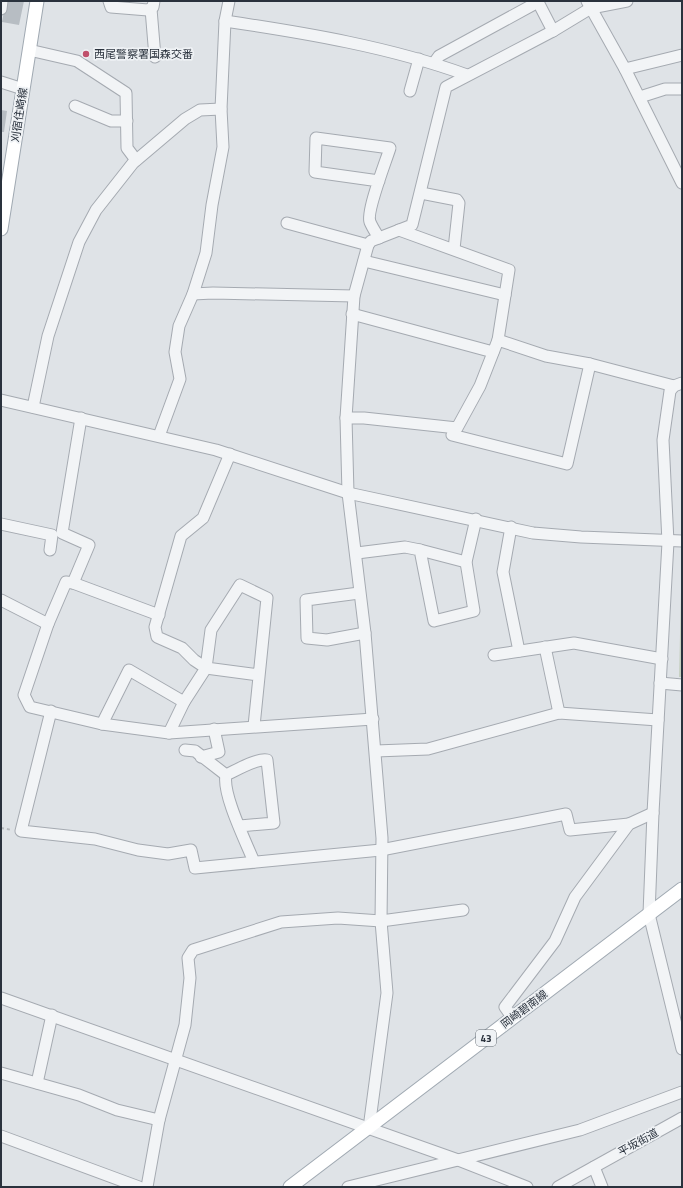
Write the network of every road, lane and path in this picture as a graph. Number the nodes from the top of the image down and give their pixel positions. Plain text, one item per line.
1 (2, 1) edge
2 (37, 1) edge
3 (109, 1) edge
4 (229, 1) edge
5 (627, 1) edge
6 (589, 4) edge
7 (152, 5) edge
8 (1, 9) edge
9 (226, 21) junction
10 (553, 31) junction
11 (30, 50) junction
12 (682, 54) edge
13 (154, 57) dead end
14 (419, 59) junction
15 (434, 63) junction
16 (625, 69) junction
17 (467, 75) junction
18 (1, 82) edge
19 (23, 89) junction
20 (682, 89) edge
21 (410, 92) dead end
22 (640, 97) junction
23 (75, 106) dead end
24 (221, 109) junction
25 (127, 121) junction
26 (136, 160) junction
27 (379, 181) junction
28 (682, 183) edge
29 (421, 193) junction
30 (287, 223) dead end
31 (1, 229) edge
32 (399, 230) junction
33 (379, 238) junction
34 (368, 245) junction
35 (454, 249) junction
36 (364, 261) junction
37 (193, 294) junction
38 (505, 295) junction
39 (354, 296) junction
40 (352, 314) junction
41 (498, 340) junction
42 (493, 352) junction
43 (590, 364) junction
44 (678, 385) edge
45 (1, 400) edge
46 (33, 406) junction
47 (81, 418) junction
48 (346, 418) junction
49 (159, 436) junction
50 (452, 436) junction
51 (230, 454) junction
52 (348, 493) junction
53 (476, 519) junction
54 (1, 524) edge
55 (511, 527) junction
56 (682, 541) edge
57 (668, 542) junction
58 (50, 550) dead end
59 (420, 550) junction
60 (357, 553) junction
61 (466, 562) junction
62 (72, 582) junction
63 (359, 593) junction
64 (1, 600) edge
65 (158, 615) junction
66 (48, 624) junction
67 (365, 633) junction
68 (545, 647) junction
69 (519, 651) junction
70 (494, 655) dead end
71 (662, 659) junction
72 (206, 668) junction
73 (258, 675) junction
74 (660, 683) junction
75 (682, 685) edge
76 (184, 702) junction
77 (51, 711) junction
78 (559, 714) junction
79 (373, 719) junction
80 (658, 720) junction
81 (102, 724) junction
82 (254, 726) junction
83 (214, 729) junction
84 (169, 733) junction
85 (185, 750) dead end
86 (376, 751) junction
87 (201, 757) junction
88 (226, 775) junction
89 (653, 813) junction
90 (629, 824) junction
91 (240, 826) junction
92 (381, 850) junction
93 (254, 862) junction
94 (682, 889) edge
95 (464, 910) dead end
96 (649, 914) junction
97 (380, 921) junction
98 (1, 998) edge
99 (52, 1015) junction
100 (512, 1018) junction
101 (682, 1049) edge
102 (174, 1061) junction
103 (1, 1073) edge
104 (37, 1083) junction
105 (682, 1092) edge
106 (682, 1118) edge
107 (159, 1120) junction
108 (369, 1128) junction
109 (1, 1136) edge
110 (458, 1160) junction
111 (594, 1167) junction
112 (139, 1187) edge
113 (147, 1187) edge
114 (290, 1187) edge
115 (348, 1187) edge
116 (527, 1187) edge
117 (558, 1187) edge
118 (602, 1187) edge

1 - 8 street
2 - 11 main road, 刈宿住崎線
3 - 7 street
4 - 9 street
5 - 6 street
6 - 10 street
6 - 16 street
7 - 13 street
9 - 14 street
9 - 24 street
10 - 15 street
10 - 17 street
11 - 19 main road, 刈宿住崎線
11 - 25 street
12 - 16 street
14 - 15 street
14 - 21 street
15 - 17 street
16 - 22 street
17 - 29 street
18 - 19 street
19 - 31 main road, 刈宿住崎線
20 - 22 street
22 - 28 street
23 - 25 street
24 - 26 street
24 - 37 street
25 - 26 street
26 - 46 street
27 - 27 street
27 - 33 street
29 - 32 street
29 - 35 street
30 - 34 street
32 - 33 street
32 - 35 street
33 - 34 street
34 - 36 street
35 - 38 street
36 - 38 street
36 - 39 street
37 - 39 street
37 - 49 street
38 - 41 street
39 - 40 street
40 - 42 street
40 - 48 street
41 - 42 street
41 - 43 street
42 - 50 street
43 - 44 street
43 - 50 street
44 - 57 street
45 - 46 street
46 - 47 street
47 - 49 street
47 - 62 street
48 - 50 street
48 - 52 street
49 - 51 street
51 - 52 street
51 - 65 street
52 - 53 street
52 - 60 street
53 - 55 street
53 - 61 street
54 - 58 street
55 - 57 street
55 - 69 street
56 - 57 street
57 - 71 street
59 - 60 street
59 - 61 street
59 - 61 street
60 - 63 street
62 - 65 street
62 - 66 street
63 - 67 street
63 - 67 street
64 - 66 street
65 - 72 street
66 - 77 street
67 - 79 street
68 - 69 street
68 - 71 street
68 - 78 street
69 - 70 street
71 - 74 street
72 - 73 street
72 - 73 street
72 - 76 street
73 - 82 street
74 - 75 street
74 - 80 street
76 - 81 street
76 - 84 street
77 - 81 street
77 - 93 street
78 - 80 street
78 - 86 street
79 - 82 street
79 - 86 street
80 - 89 street
81 - 84 street
82 - 83 street
83 - 84 street
83 - 87 street
85 - 87 street
86 - 92 street
87 - 88 street
88 - 91 street
88 - 91 street
89 - 90 street
89 - 96 street
90 - 92 street
90 - 100 street
91 - 93 street
92 - 93 street
92 - 97 street
94 - 96 main road, 岡崎碧南線 / 43
95 - 97 street
96 - 100 main road, 岡崎碧南線 / 43
96 - 101 street
97 - 102 street
97 - 108 street
98 - 99 street
99 - 102 street
99 - 104 street
100 - 108 main road, 岡崎碧南線 / 43
102 - 107 street
102 - 108 street
103 - 104 street
104 - 107 street
105 - 110 street
106 - 111 street, 平坂街道
107 - 113 street
108 - 110 street
108 - 114 main road, 岡崎碧南線 / 43
109 - 112 street
110 - 115 street
110 - 116 street
111 - 117 street, 平坂街道
111 - 118 street

